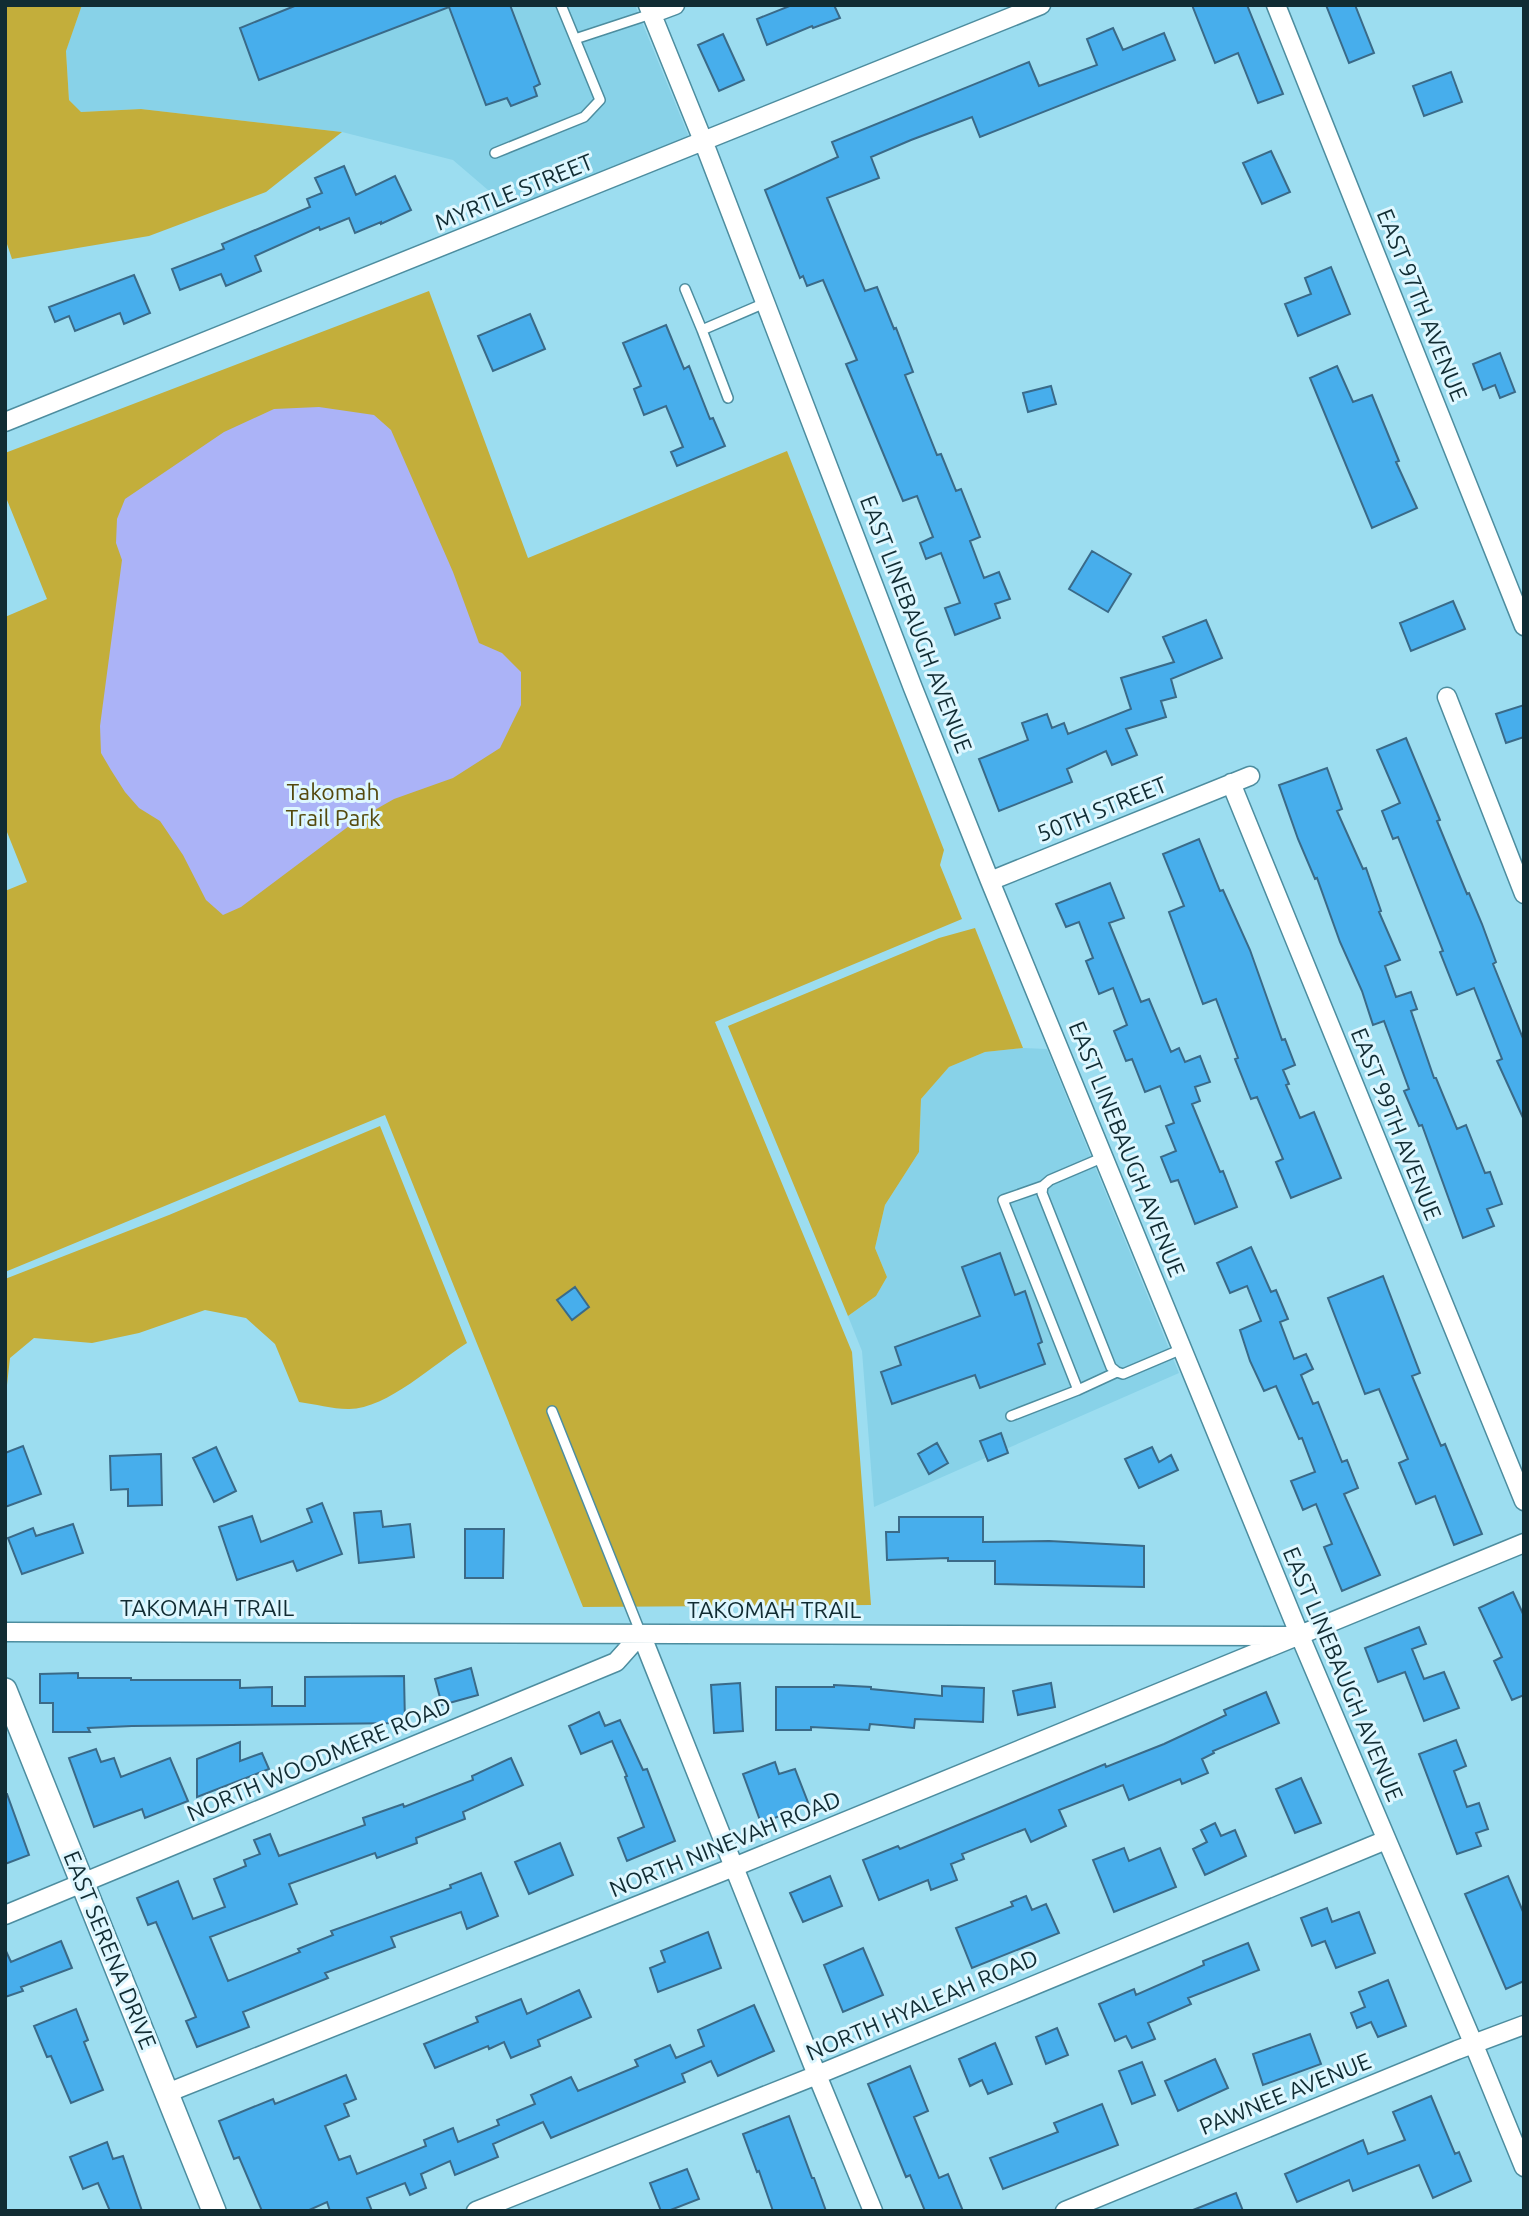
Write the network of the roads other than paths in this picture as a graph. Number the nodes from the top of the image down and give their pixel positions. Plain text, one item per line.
1 (561, 5) edge
2 (675, 5) edge
3 (1041, 5) edge
4 (1276, 5) edge
5 (650, 10) edge
6 (575, 39) junction
7 (704, 142) junction
8 (495, 153) dead end
9 (685, 289) dead end
10 (765, 303) junction
11 (702, 330) junction
12 (728, 398) dead end
13 (5, 422) edge
14 (1523, 625) edge
15 (1447, 696) dead end
16 (1250, 776) dead end
17 (1231, 783) junction
18 (990, 881) junction
19 (1524, 894) edge
20 (1104, 1157) junction
21 (1043, 1186) junction
22 (1182, 1349) junction
23 (1117, 1372) junction
24 (1077, 1390) junction
25 (552, 1412) dead end
26 (1011, 1416) dead end
27 (1524, 1501) edge
28 (1524, 1543) edge
29 (5, 1632) edge
30 (641, 1634) junction
31 (1300, 1636) junction
32 (5, 1690) edge
33 (1386, 1840) junction
34 (734, 1867) junction
35 (83, 1884) junction
36 (5, 1916) edge
37 (1524, 2025) edge
38 (1474, 2045) junction
39 (817, 2075) junction
40 (167, 2094) junction
41 (1524, 2167) edge
42 (214, 2211) edge
43 (476, 2211) edge
44 (873, 2211) edge
45 (1065, 2211) edge

1 - 6 lane
2 - 5 street
3 - 7 street, MYRTLE STREET
4 - 14 street, EAST 97TH AVENUE
5 - 6 lane
5 - 7 street, EAST LINEBAUGH AVENUE
6 - 8 lane
7 - 10 street, EAST LINEBAUGH AVENUE
7 - 13 street, MYRTLE STREET
9 - 11 lane
10 - 11 lane
10 - 18 street, EAST LINEBAUGH AVENUE
11 - 12 lane
15 - 19 street
16 - 17 street
17 - 18 street, 50TH STREET
17 - 27 street, EAST 99TH AVENUE
18 - 20 street, EAST LINEBAUGH AVENUE
20 - 21 lane
20 - 22 street, EAST LINEBAUGH AVENUE
21 - 23 lane
21 - 24 lane
22 - 23 lane
22 - 31 street, EAST LINEBAUGH AVENUE
23 - 24 lane
24 - 26 lane
25 - 30 lane
28 - 31 street, TAKOMAH TRAIL
29 - 30 street, TAKOMAH TRAIL
30 - 31 street, TAKOMAH TRAIL
30 - 34 street
30 - 35 street, NORTH WOODMERE ROAD
31 - 33 street, EAST LINEBAUGH AVENUE
31 - 34 street, NORTH NINEVAH ROAD
32 - 35 street, EAST SERENA DRIVE
33 - 38 street, EAST LINEBAUGH AVENUE
33 - 39 street, NORTH HYALEAH ROAD
34 - 39 street
34 - 40 street, NORTH NINEVAH ROAD
35 - 36 street, NORTH WOODMERE ROAD
35 - 40 street, EAST SERENA DRIVE
37 - 38 street, PAWNEE AVENUE
38 - 41 street, EAST LINEBAUGH AVENUE
38 - 45 street, PAWNEE AVENUE
39 - 43 street, NORTH HYALEAH ROAD
39 - 44 street
40 - 42 street, EAST SERENA DRIVE

